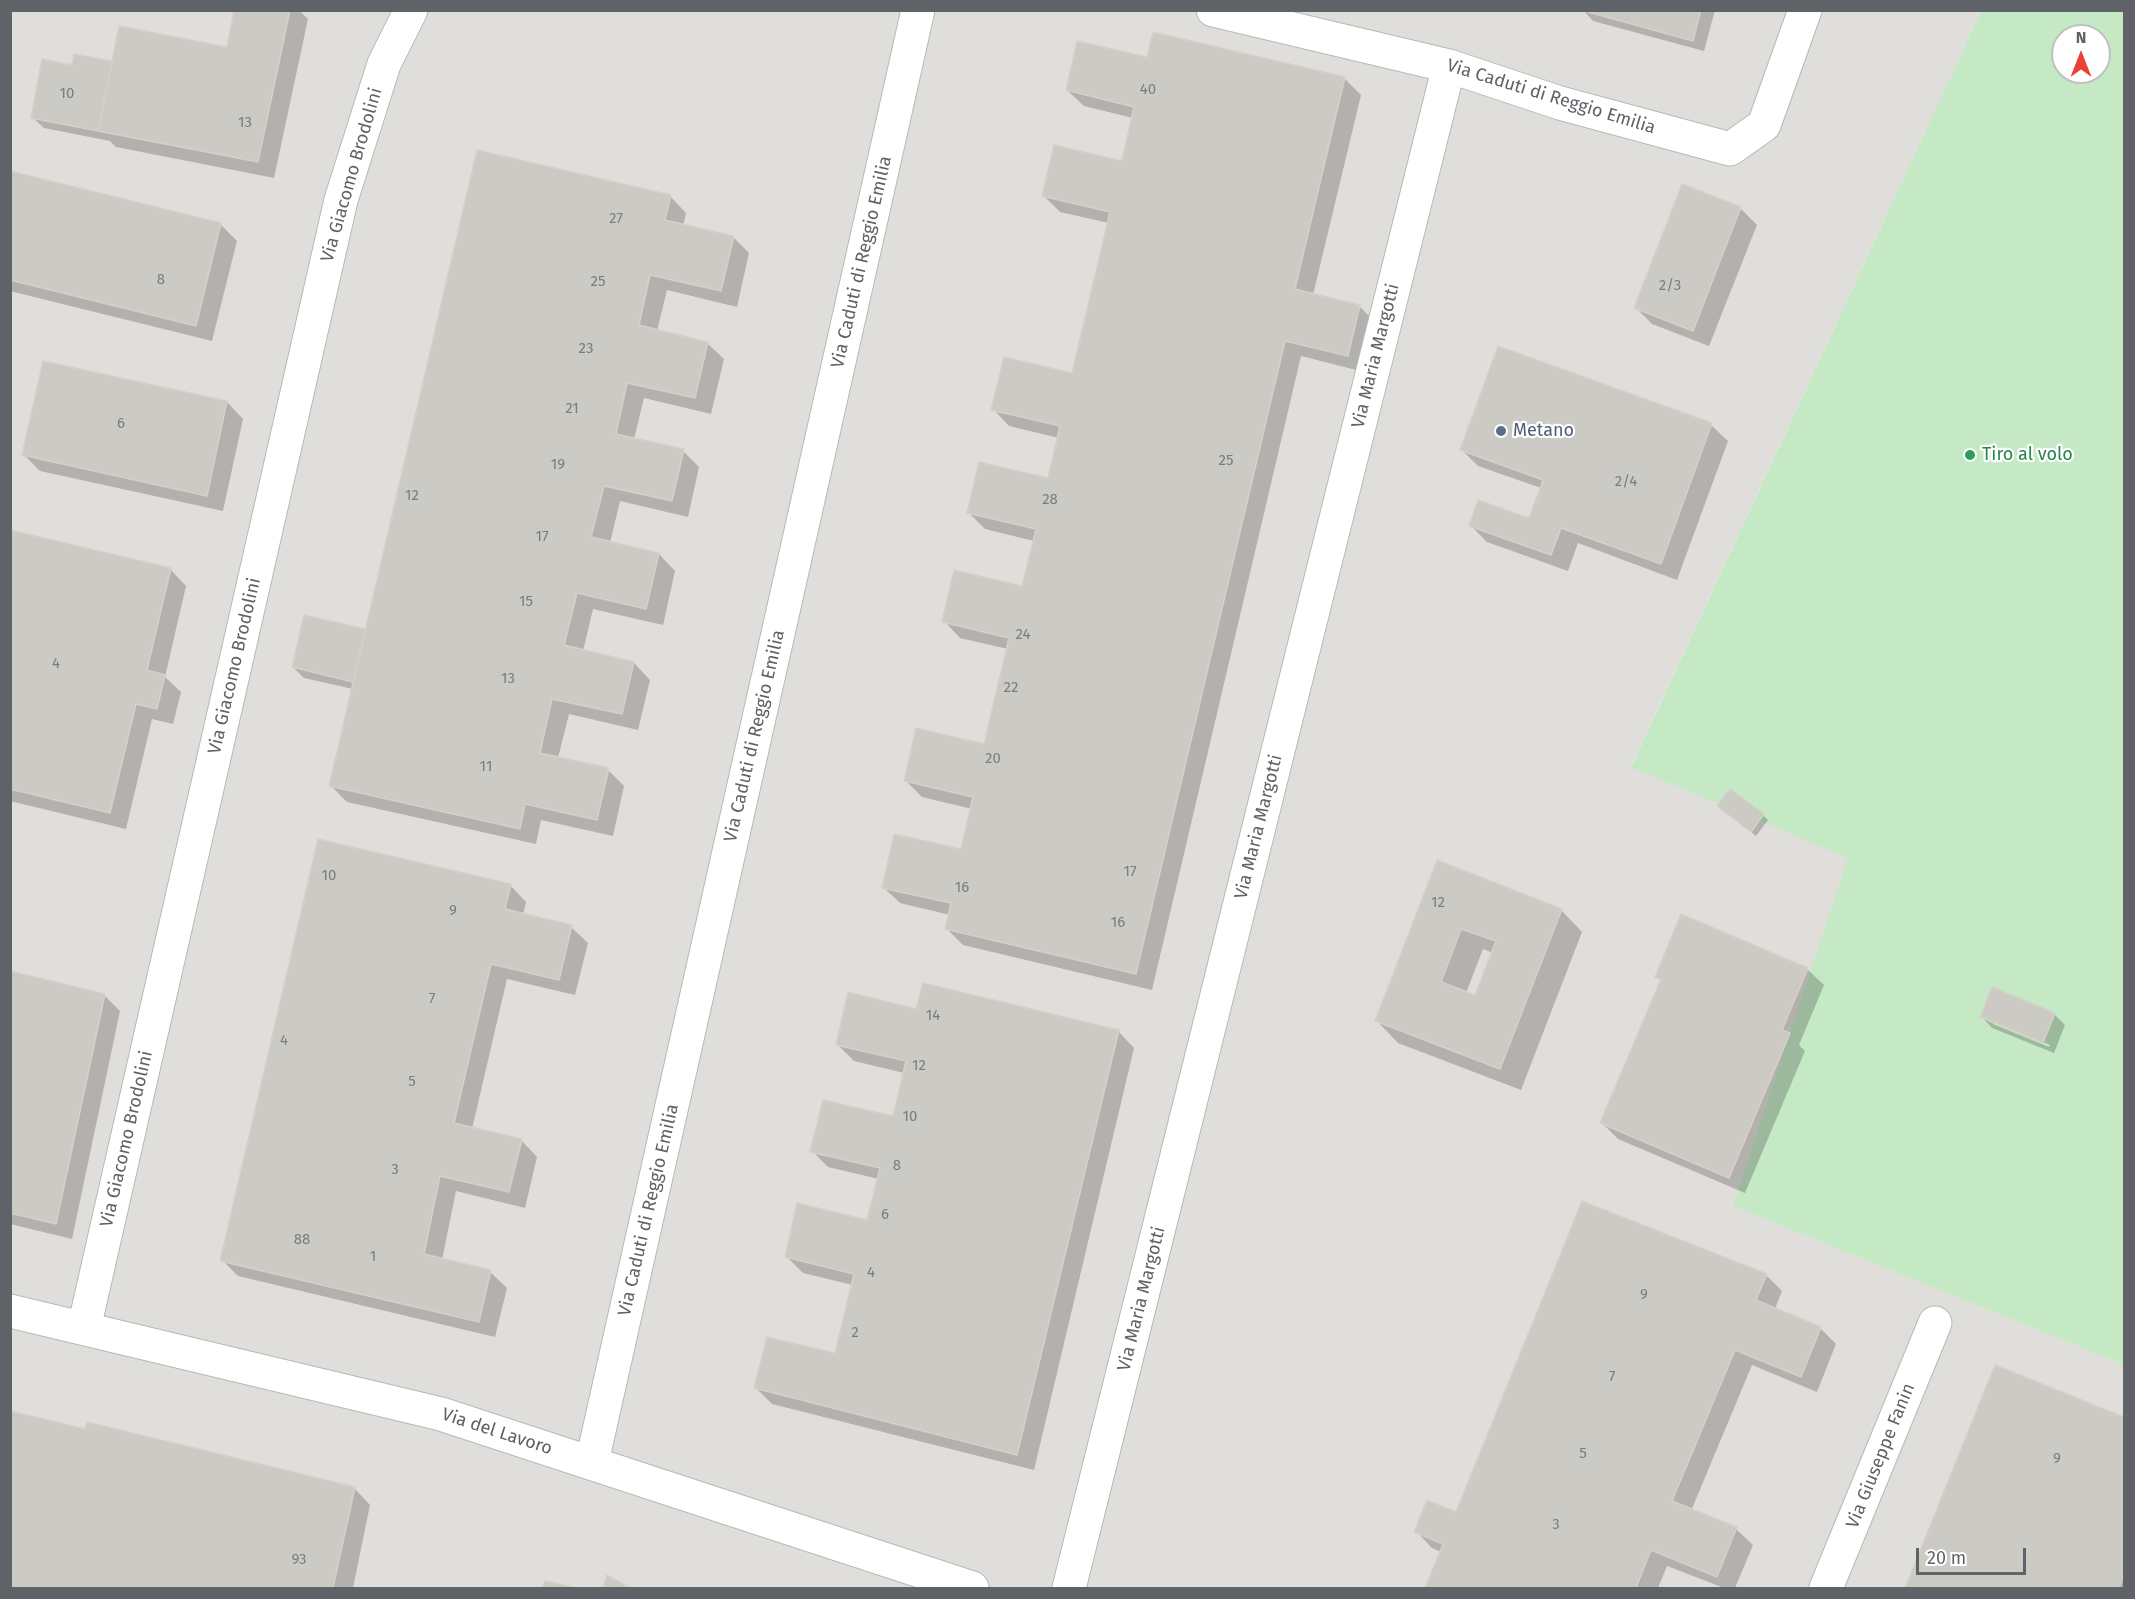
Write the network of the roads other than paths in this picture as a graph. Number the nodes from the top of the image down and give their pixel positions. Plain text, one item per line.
1 (411, 10) edge
2 (918, 10) edge
3 (1213, 10) edge
4 (1805, 10) edge
5 (1449, 66) junction
6 (10, 1311) edge
7 (1935, 1323) dead end
8 (84, 1328) junction
9 (592, 1462) junction
10 (972, 1588) edge
11 (1070, 1588) edge
12 (1826, 1588) edge

1 - 8 street, Via Giacomo Brodolini
2 - 9 street, Via Caduti di Reggio Emilia
3 - 5 street, Via Caduti di Reggio Emilia
4 - 5 street, Via Caduti di Reggio Emilia
5 - 11 street, Via Maria Margotti
6 - 8 street, Via del Lavoro
7 - 12 street, Via Giuseppe Fanin
8 - 9 street, Via del Lavoro
9 - 10 street, Via del Lavoro

